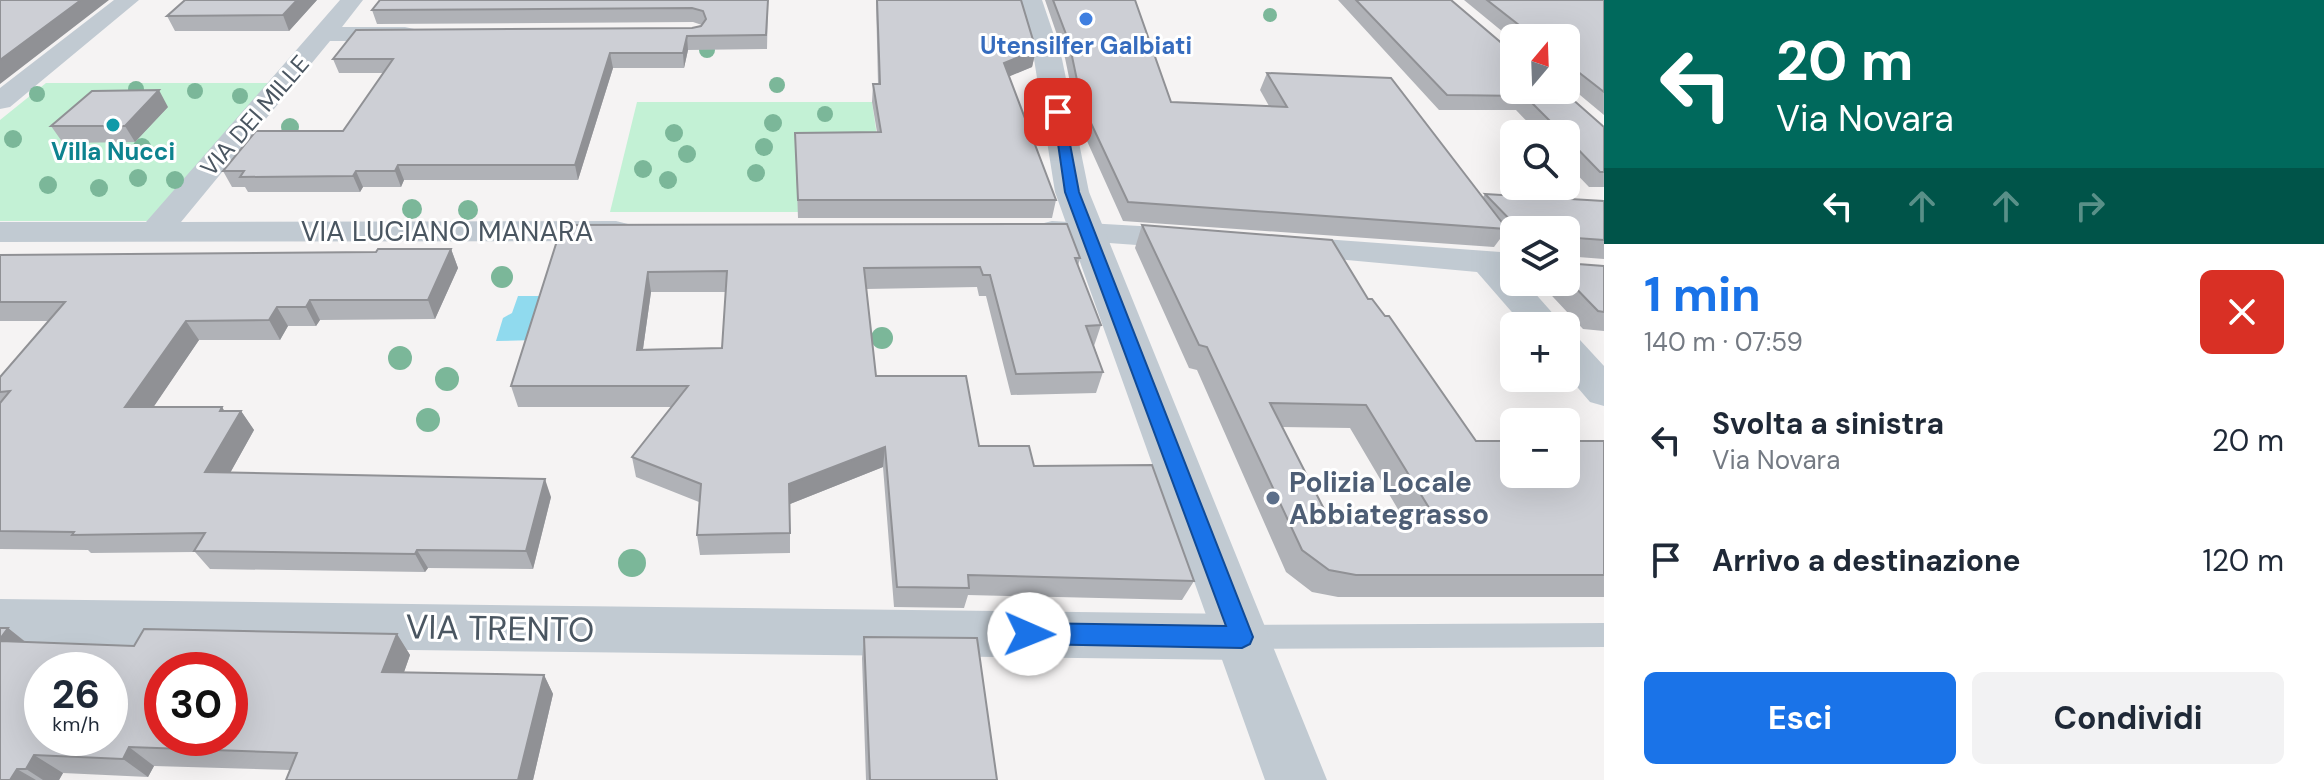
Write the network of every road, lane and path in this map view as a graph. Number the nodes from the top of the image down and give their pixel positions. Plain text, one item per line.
1 (128, 0) edge
2 (352, 0) edge
3 (1029, 0) edge
4 (421, 33) edge
5 (325, 34) junction
6 (0, 101) edge
7 (156, 231) junction
8 (651, 231) edge
9 (1019, 231) edge
10 (1086, 231) junction
11 (0, 232) edge
12 (1500, 263) edge
13 (1580, 365) edge
14 (1604, 392) edge
15 (0, 622) edge
16 (1604, 635) edge
17 (1242, 637) junction
18 (1296, 780) edge

1 - 6 street
2 - 5 street, VIA DEI MILLE
3 - 10 street
4 - 5 street
5 - 7 street, VIA DEI MILLE
7 - 8 street, VIA LUCIANO MANARA
7 - 11 street, VIA LUCIANO MANARA
9 - 10 street
10 - 12 street
10 - 17 street
13 - 14 street
15 - 17 street, VIA TRENTO
16 - 17 lane
17 - 18 street

